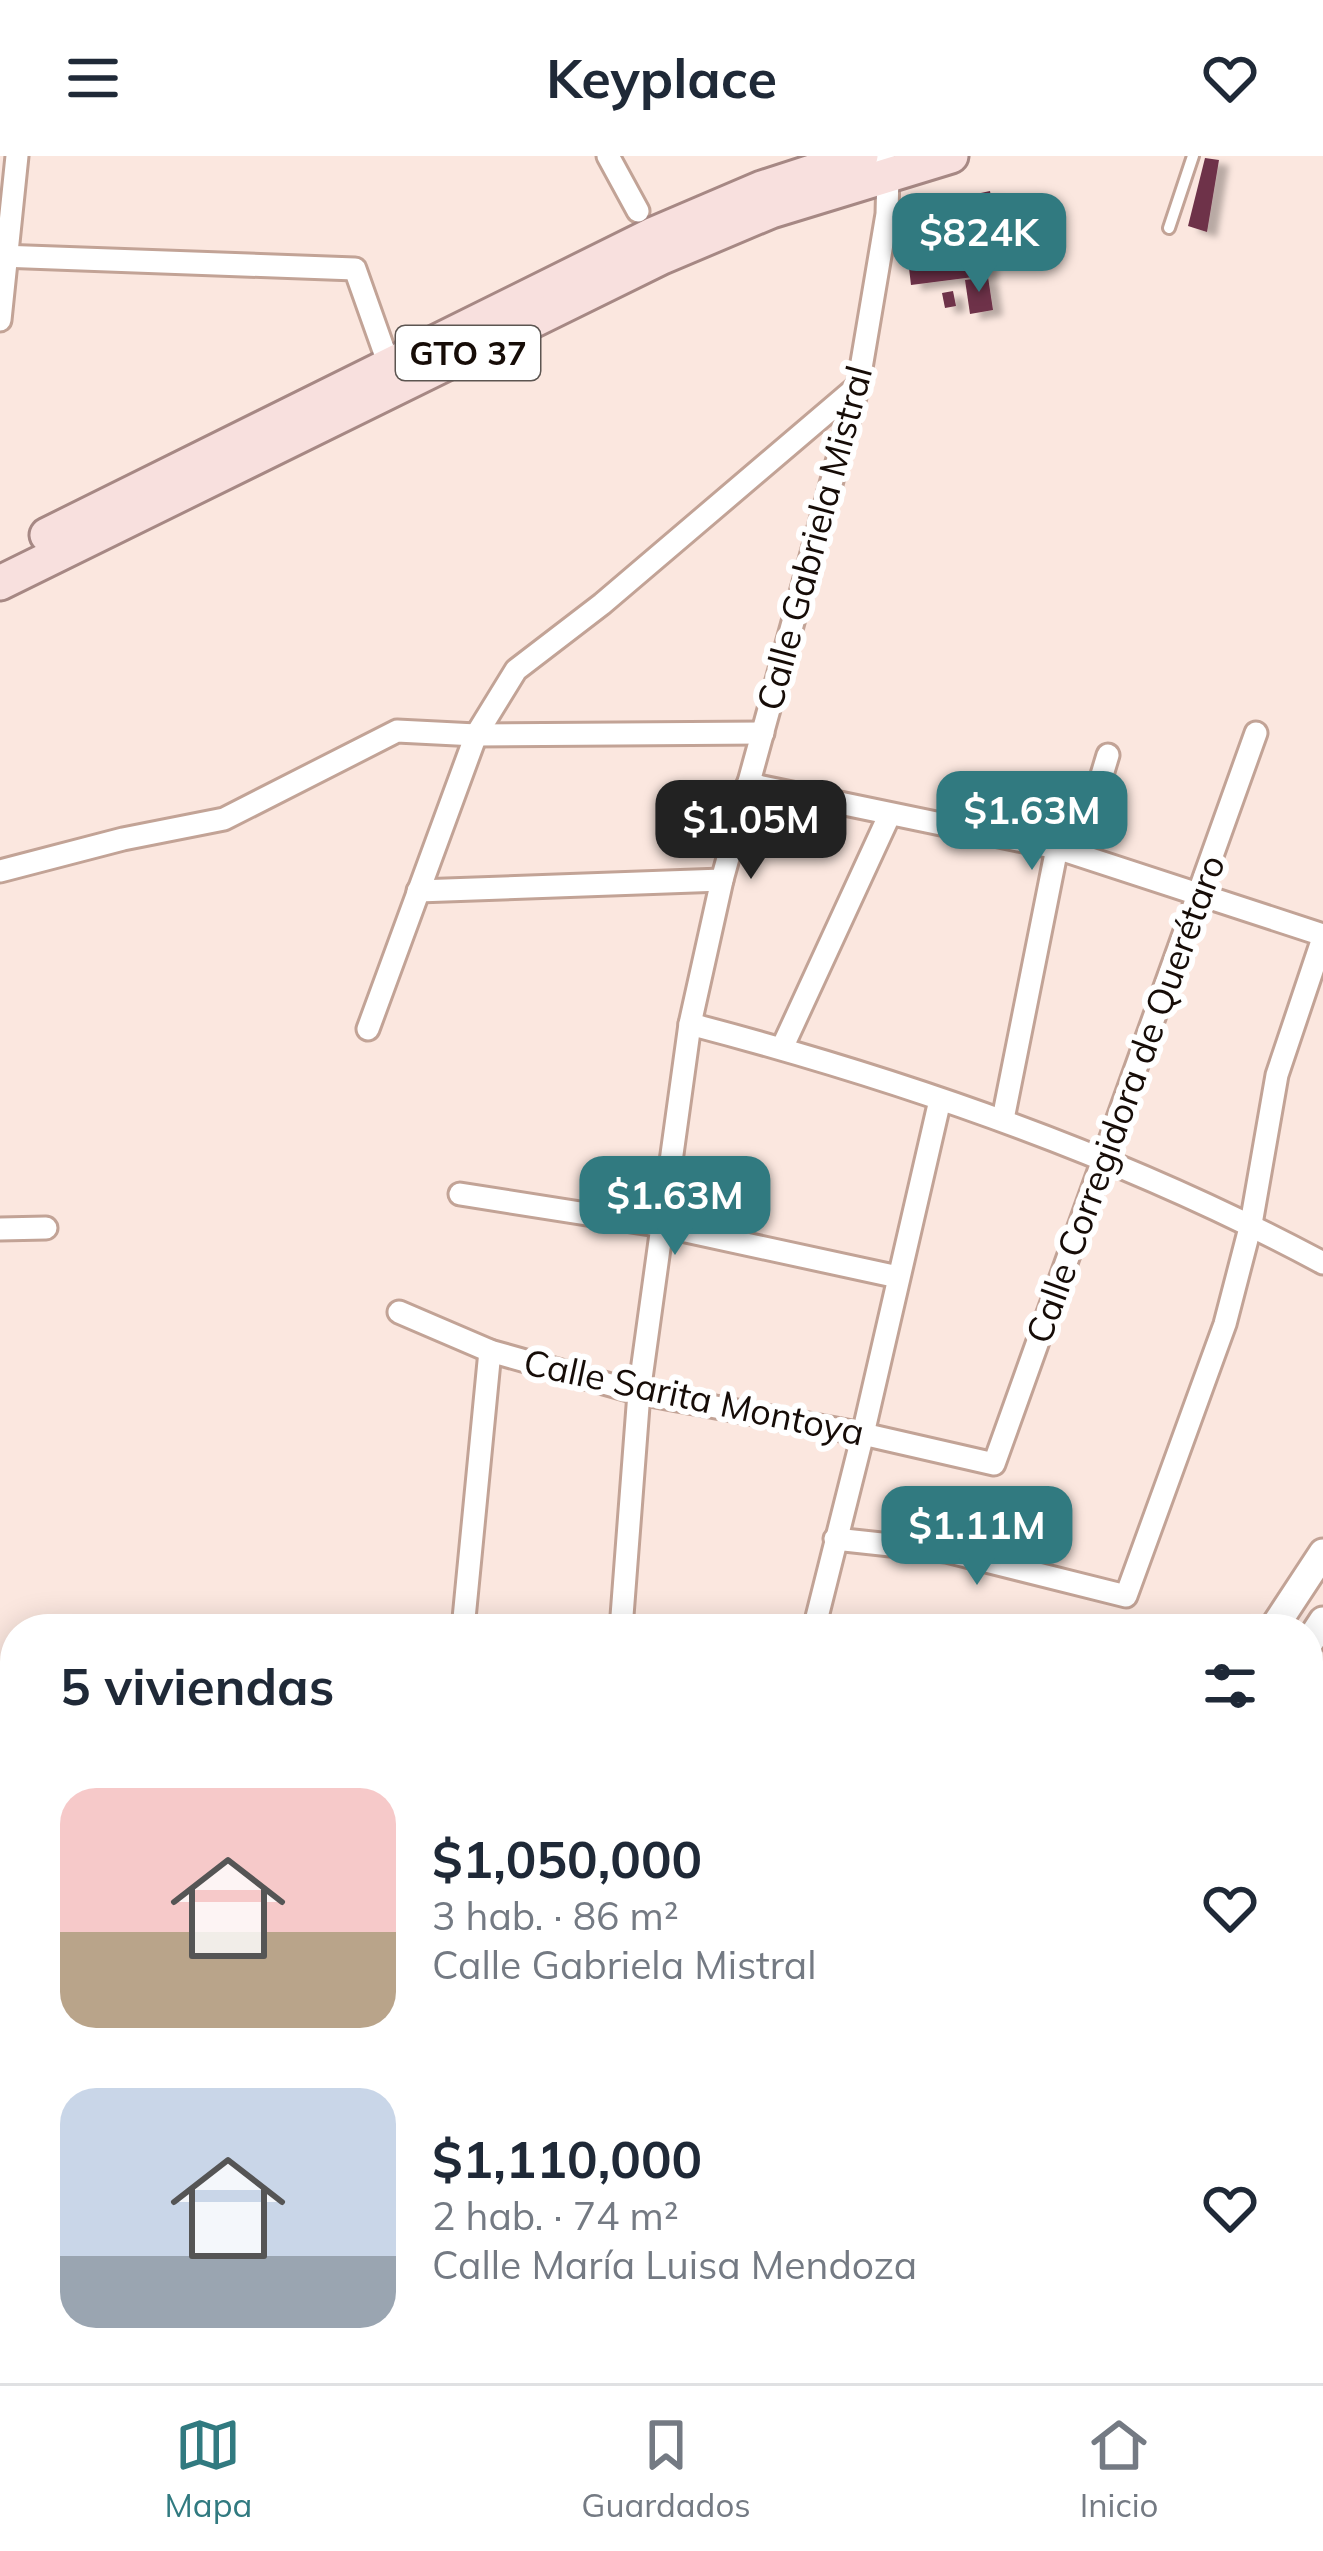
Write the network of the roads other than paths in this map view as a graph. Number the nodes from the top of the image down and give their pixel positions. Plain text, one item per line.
1 (17, 156) edge
2 (608, 156) edge
3 (951, 156) edge
4 (1193, 156) edge
5 (877, 162) edge
6 (638, 211) dead end
7 (1169, 228) dead end
8 (4, 256) edge
9 (0, 320) edge
10 (388, 364) junction
11 (858, 386) junction
12 (0, 558) edge
13 (0, 584) edge
14 (763, 733) junction
15 (1256, 734) dead end
16 (476, 735) junction
17 (1108, 754) dead end
18 (748, 784) junction
19 (889, 816) junction
20 (1067, 851) junction
21 (0, 871) edge
22 (722, 880) junction
23 (418, 891) junction
24 (1198, 893) junction
25 (1323, 937) edge
26 (690, 1024) junction
27 (368, 1029) dead end
28 (782, 1048) junction
29 (940, 1100) junction
30 (1003, 1119) junction
31 (1102, 1160) junction
32 (460, 1194) dead end
33 (1250, 1224) junction
34 (663, 1226) junction
35 (46, 1228) dead end
36 (0, 1229) edge
37 (1323, 1264) edge
38 (898, 1277) junction
39 (399, 1312) dead end
40 (490, 1351) junction
41 (639, 1393) junction
42 (863, 1434) junction
43 (994, 1464) joint
44 (835, 1539) junction
45 (1322, 1555) edge
46 (464, 1614) edge
47 (622, 1614) edge
48 (818, 1614) edge
49 (1283, 1614) edge

1 - 8 street
2 - 6 street
3 - 5 main road, GTO 37
4 - 7 lane
5 - 10 main road, GTO 37
5 - 11 street, Calle Gabriela Mistral
5 - 13 main road, GTO 37
8 - 9 street
8 - 10 street
10 - 12 main road, GTO 37
11 - 14 street, Calle Gabriela Mistral
11 - 16 street
14 - 16 street
14 - 18 street, Calle Gabriela Mistral
15 - 24 street, Calle Corregidora de Querétaro
16 - 21 street
16 - 23 street
17 - 20 street
18 - 19 street
18 - 22 street, Calle Gabriela Mistral
19 - 20 street
19 - 28 street
20 - 24 street
20 - 30 street
22 - 23 street
22 - 26 street, Calle Gabriela Mistral
23 - 27 street
24 - 25 street
24 - 31 street, Calle Corregidora de Querétaro
25 - 33 street
26 - 28 street
26 - 34 street, Calle Gabriela Mistral
28 - 29 street
29 - 30 street
29 - 38 street
30 - 31 street
31 - 33 street
31 - 43 street, Calle Corregidora de Querétaro
32 - 34 street
33 - 37 street
33 - 44 street
34 - 38 street
34 - 41 street, Calle Gabriela Mistral
35 - 36 street
38 - 42 street
39 - 40 street, Calle Sarita Montoya
40 - 41 street, Calle Sarita Montoya
40 - 46 street
41 - 42 street, Calle Sarita Montoya
41 - 47 street, Calle Gabriela Mistral
42 - 43 street, Calle Sarita Montoya
42 - 44 street
44 - 48 street
45 - 49 street

